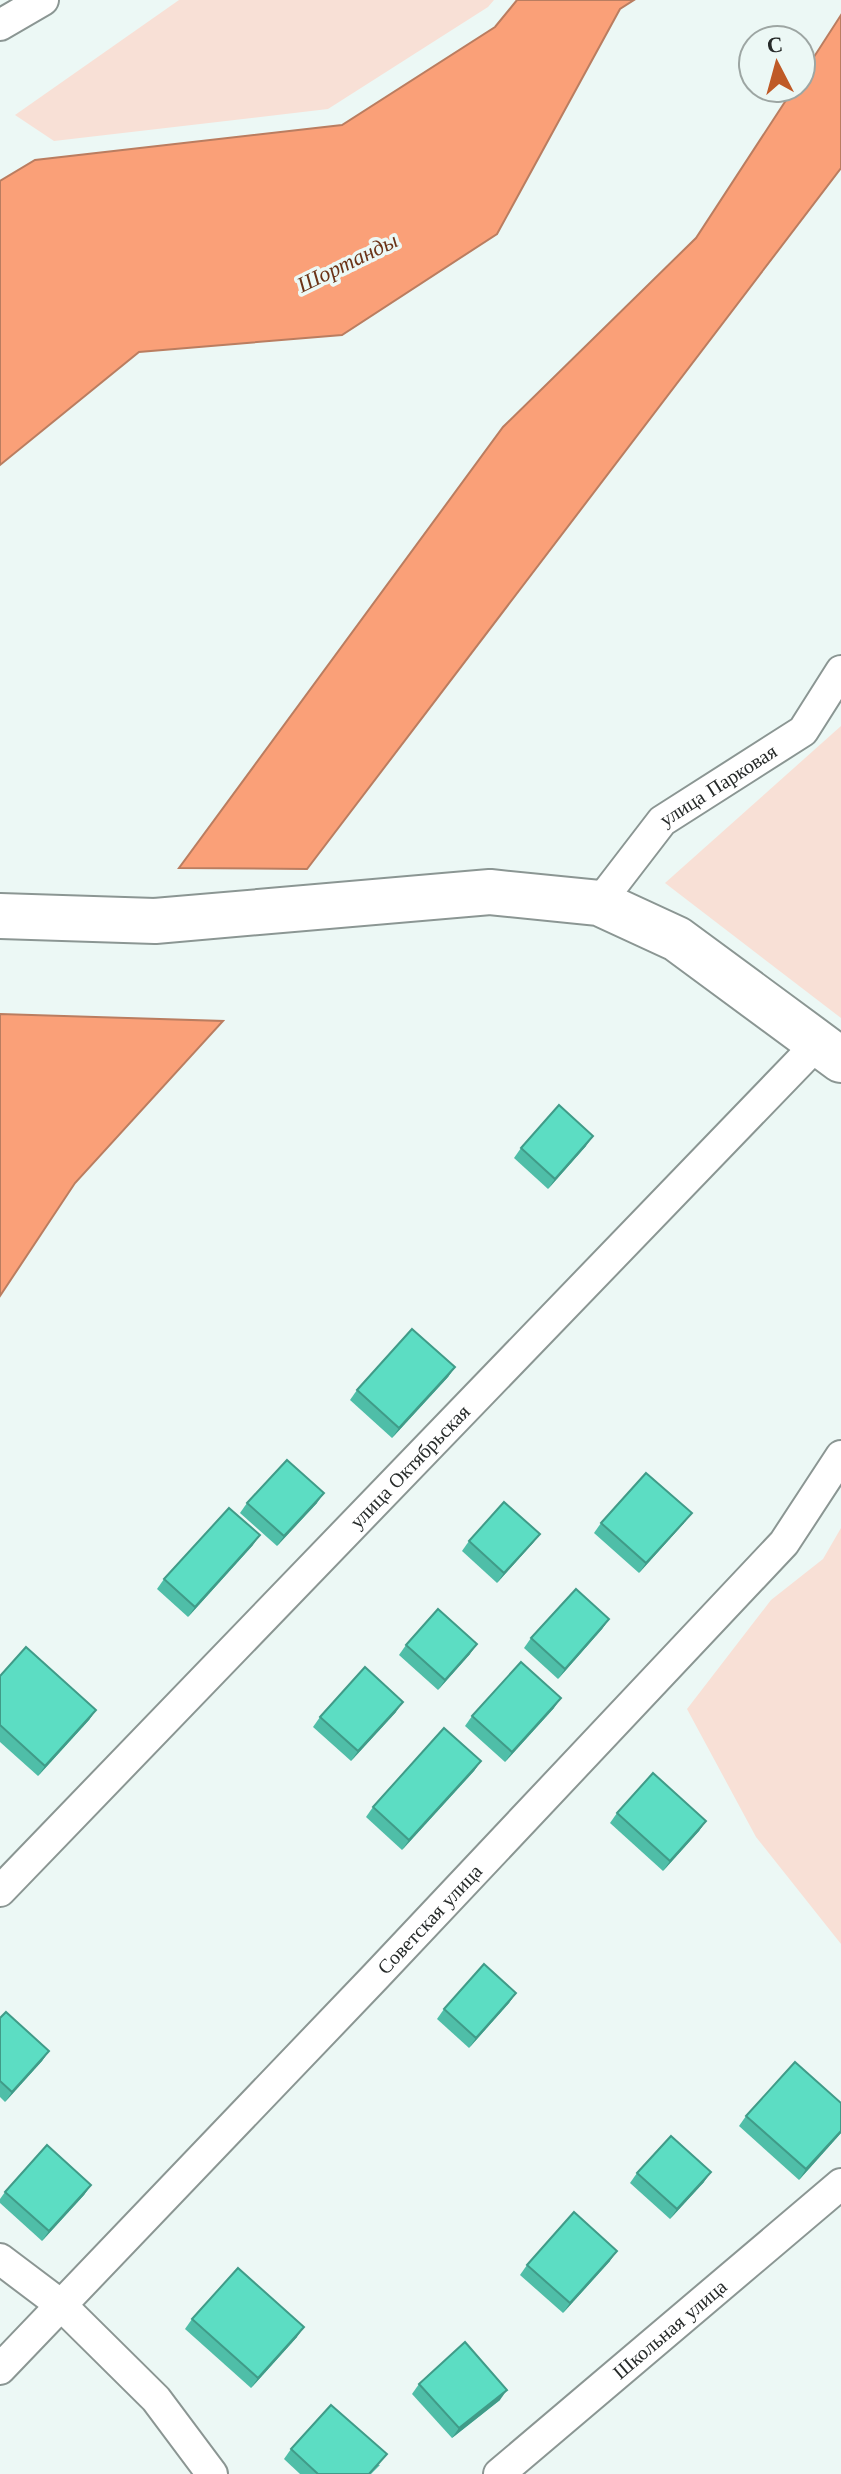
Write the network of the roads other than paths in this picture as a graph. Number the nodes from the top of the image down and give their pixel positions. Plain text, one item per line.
1 (43, 0) edge
2 (0, 25) edge
3 (841, 671) edge
4 (599, 903) junction
5 (0, 916) edge
6 (830, 1051) edge
7 (841, 1456) edge
8 (0, 1891) edge
9 (841, 2184) edge
10 (0, 2259) edge
11 (61, 2305) junction
12 (0, 2369) edge
13 (212, 2474) edge
14 (499, 2474) edge

1 - 2 street
3 - 4 street, улица Парковая
4 - 5 street
4 - 6 street
6 - 8 street, улица Октябрьская
7 - 11 street, Советская улица
9 - 14 street, Школьная улица
10 - 11 street
11 - 12 street, Советская улица
11 - 13 street

